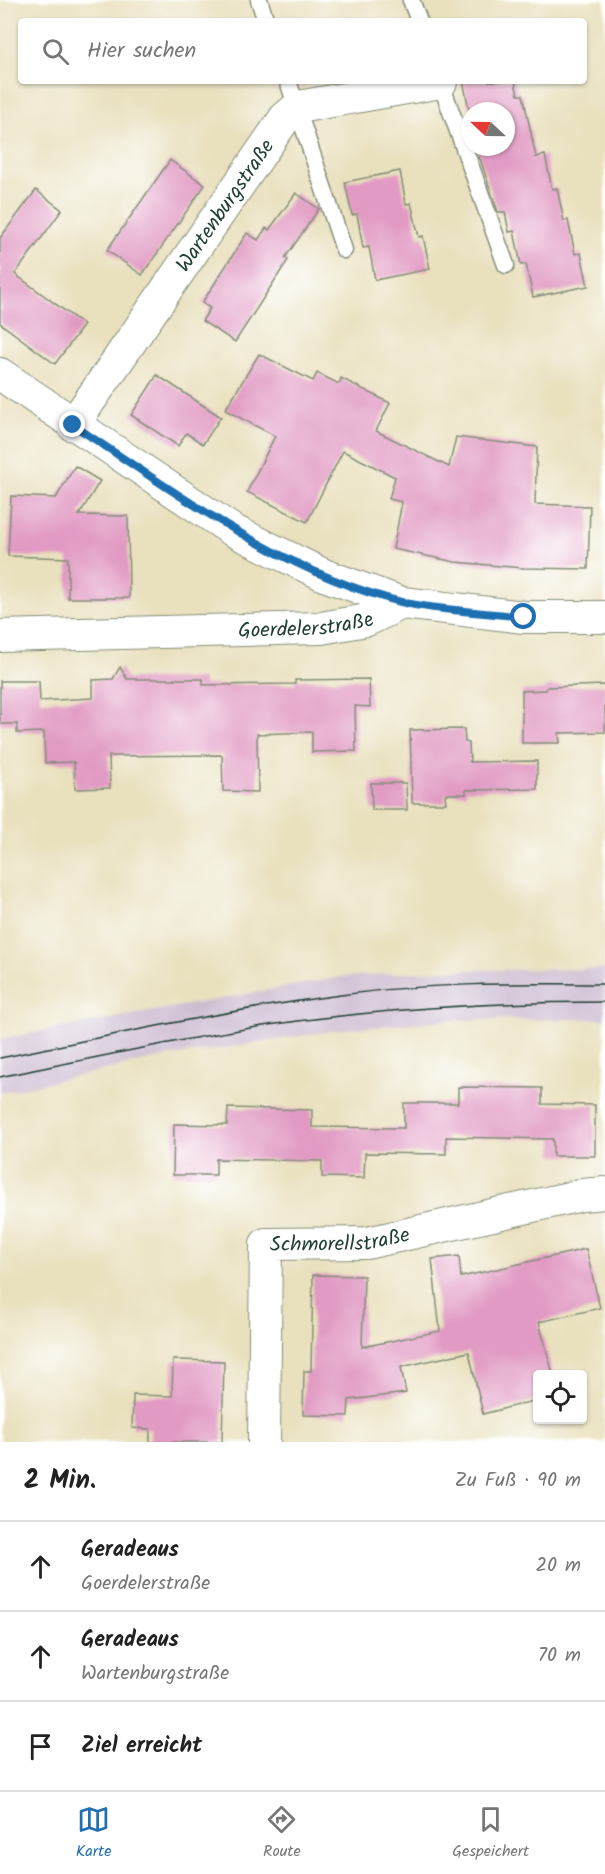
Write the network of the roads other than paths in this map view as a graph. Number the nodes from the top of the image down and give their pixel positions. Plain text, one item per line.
1 (259, 0) edge
2 (411, 0) edge
3 (266, 18) edge
4 (418, 18) edge
5 (407, 84) edge
6 (442, 84) edge
7 (293, 94) edge
8 (344, 250) dead end
9 (506, 265) dead end
10 (0, 374) edge
11 (73, 425) junction
12 (402, 603) junction
13 (605, 617) edge
14 (0, 636) edge
15 (605, 1193) edge
16 (264, 1442) edge

1 - 3 lane
2 - 4 lane
5 - 7 street
6 - 9 lane
7 - 8 lane
7 - 11 street, Wartenburgstraße
10 - 11 street
11 - 12 street
12 - 13 street, Goerdelerstraße
12 - 14 street, Goerdelerstraße
15 - 16 street, Schmorellstraße

